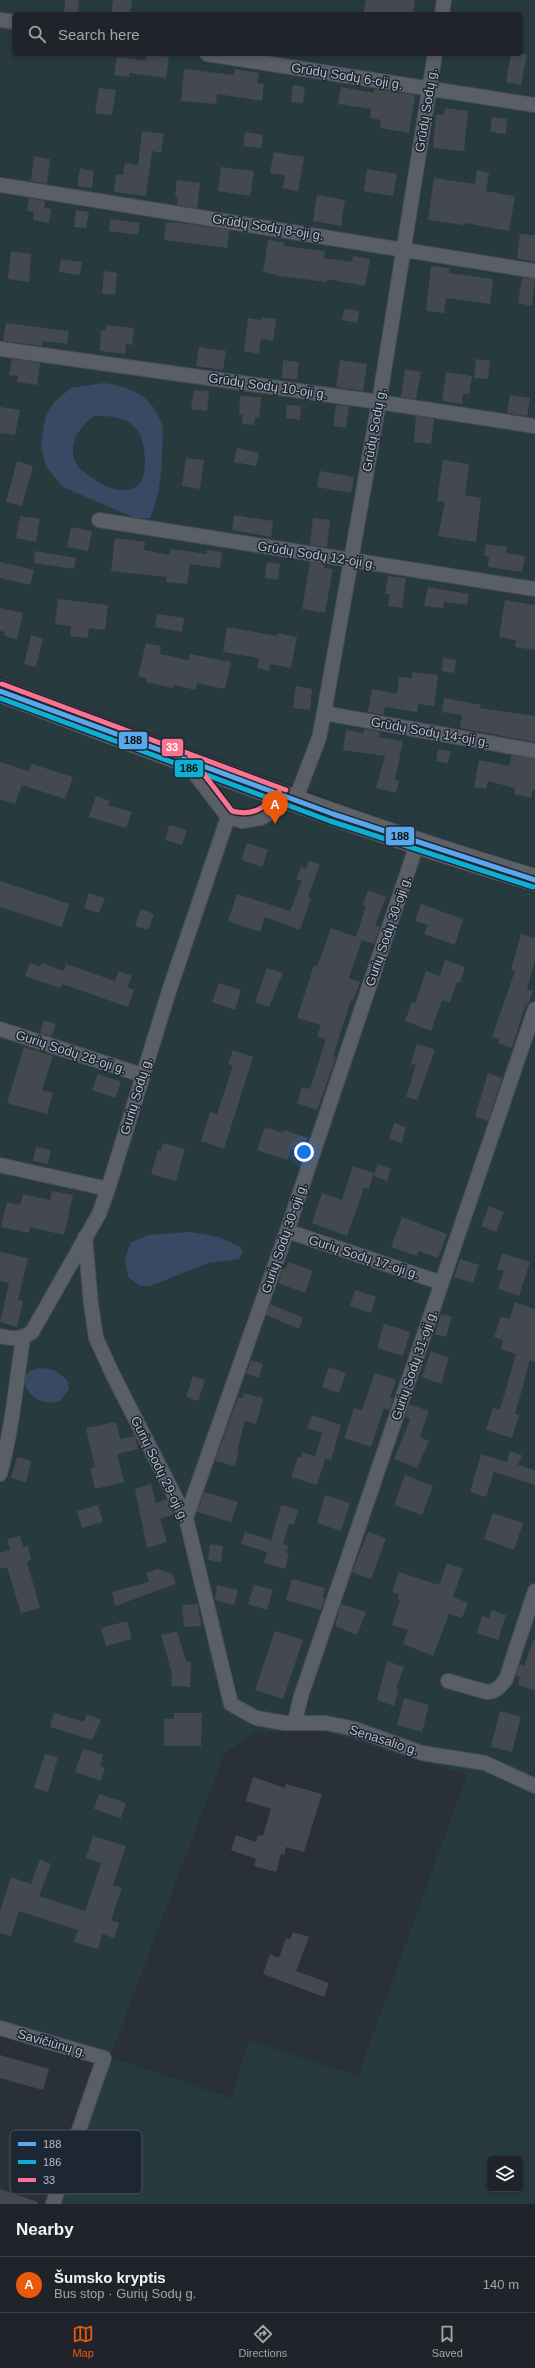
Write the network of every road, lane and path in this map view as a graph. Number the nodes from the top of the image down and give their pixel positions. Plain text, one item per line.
1 (444, 0) edge
2 (442, 12) edge
3 (0, 20) edge
4 (12, 22) edge
5 (220, 56) edge
6 (435, 56) edge
7 (429, 89) junction
8 (535, 105) edge
9 (0, 186) edge
10 (403, 249) junction
11 (535, 271) edge
12 (0, 348) edge
13 (379, 402) junction
14 (535, 426) edge
15 (100, 520) dead end
16 (352, 561) junction
17 (535, 589) edge
18 (0, 691) edge
19 (324, 713) junction
20 (535, 751) edge
21 (184, 760) junction
22 (289, 799) junction
23 (228, 817) junction
24 (418, 844) junction
25 (535, 880) edge
26 (535, 1009) edge
27 (0, 1029) edge
28 (142, 1075) junction
29 (0, 1165) edge
30 (108, 1189) junction
31 (287, 1231) junction
32 (85, 1237) junction
33 (442, 1283) junction
34 (0, 1336) edge
35 (23, 1338) junction
36 (5, 1438) edge
37 (0, 1474) edge
38 (186, 1518) junction
39 (535, 1591) edge
40 (448, 1681) dead end
41 (231, 1704) joint
42 (295, 1721) junction
43 (535, 1786) edge
44 (0, 2028) edge
45 (79, 2130) edge
46 (56, 2194) edge
47 (53, 2204) edge

1 - 2 street
3 - 4 street
5 - 7 street, Grūdų Sodų 6-oji g.
6 - 7 street, Grūdų Sodų g.
7 - 8 street, Grūdų Sodų 6-oji g.
7 - 10 street, Grūdų Sodų g.
9 - 10 street, Grūdų Sodų 8-oji g.
10 - 11 street, Grūdų Sodų 8-oji g.
10 - 13 street, Grūdų Sodų g.
12 - 13 street, Grūdų Sodų 10-oji g.
13 - 14 street, Grūdų Sodų 10-oji g.
13 - 16 street, Grūdų Sodų g.
15 - 16 street, Grūdų Sodų 12-oji g.
16 - 17 street, Grūdų Sodų 12-oji g.
16 - 19 street, Grūdų Sodų g.
18 - 21 main road
19 - 20 street, Grūdų Sodų 14-oji g.
19 - 22 street, Grūdų Sodų g.
21 - 22 main road
21 - 23 street
22 - 23 street
22 - 24 main road
23 - 28 street, Gurių Sodų g.
24 - 25 main road
24 - 31 street, Gurių Sodų 30-oji g.
26 - 33 street, Gurių Sodų 31-oji g.
27 - 28 street, Gurių Sodų 28-oji g.
28 - 30 street, Gurių Sodų g.
29 - 30 street
30 - 32 street, Gurių Sodų g.
31 - 33 street, Gurių Sodų 17-oji g.
31 - 38 street, Gurių Sodų 30-oji g.
32 - 35 street, Gurių Sodų g.
32 - 38 street, Gurių Sodų 29-oji g.
33 - 42 street, Gurių Sodų 31-oji g.
34 - 35 street
35 - 36 street
36 - 37 street
38 - 41 street, Gurių Sodų 29-oji g.
39 - 40 street
41 - 42 street, Senasalio g.
42 - 43 street, Senasalio g.
44 - 45 street, Savičiūnų g.
46 - 47 street, Savičiūnų g.

